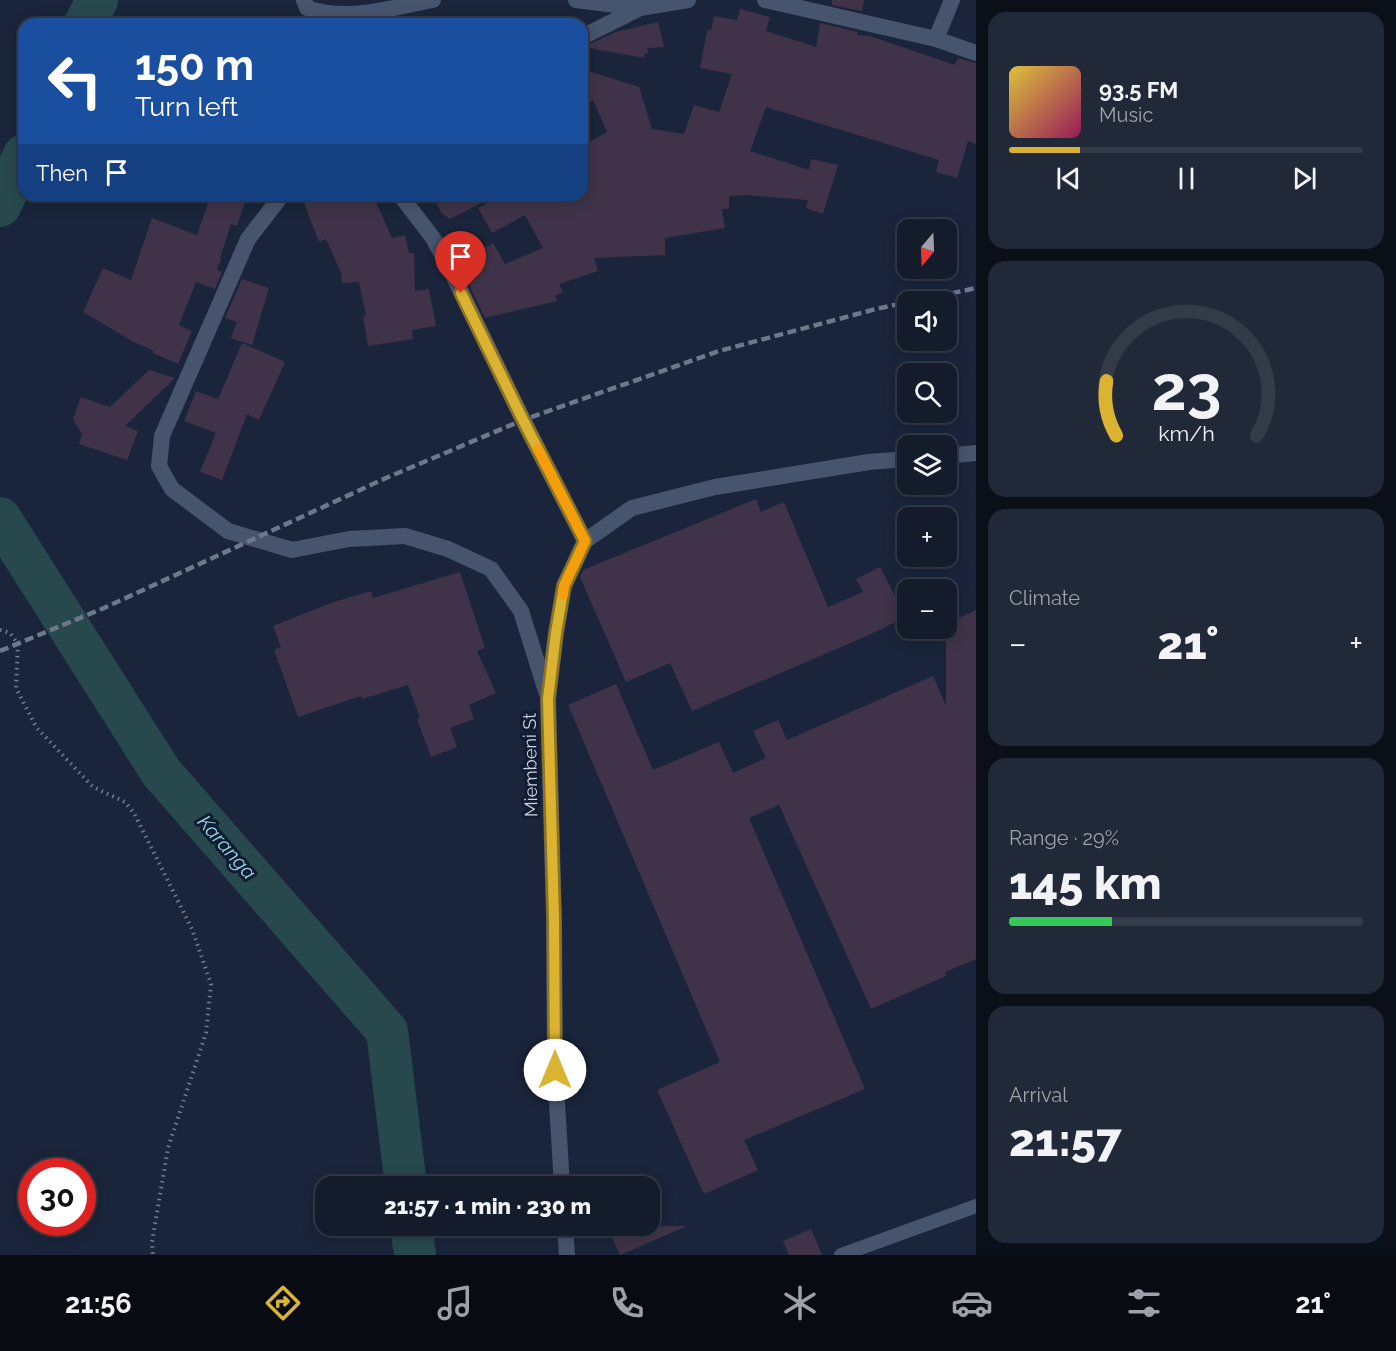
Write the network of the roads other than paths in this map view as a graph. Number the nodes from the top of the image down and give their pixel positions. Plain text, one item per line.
1 (433, 0) edge
2 (576, 0) edge
3 (688, 0) edge
4 (765, 0) edge
5 (952, 0) edge
6 (640, 8) junction
7 (308, 11) edge
8 (588, 34) edge
9 (936, 39) junction
10 (976, 53) edge
11 (277, 201) edge
12 (405, 201) edge
13 (976, 453) edge
14 (957, 455) edge
15 (897, 460) edge
16 (585, 541) junction
17 (548, 699) junction
18 (561, 1176) edge
19 (976, 1206) edge
20 (566, 1236) edge
21 (567, 1255) edge
22 (841, 1255) edge

1 - 7 street
2 - 6 street
3 - 6 street
4 - 9 street
5 - 9 street
6 - 8 street
9 - 10 street
11 - 17 street
12 - 16 street
13 - 14 street
15 - 16 street
16 - 17 street, Miembeni St
17 - 18 street, Miembeni St
19 - 22 lane
20 - 21 street

